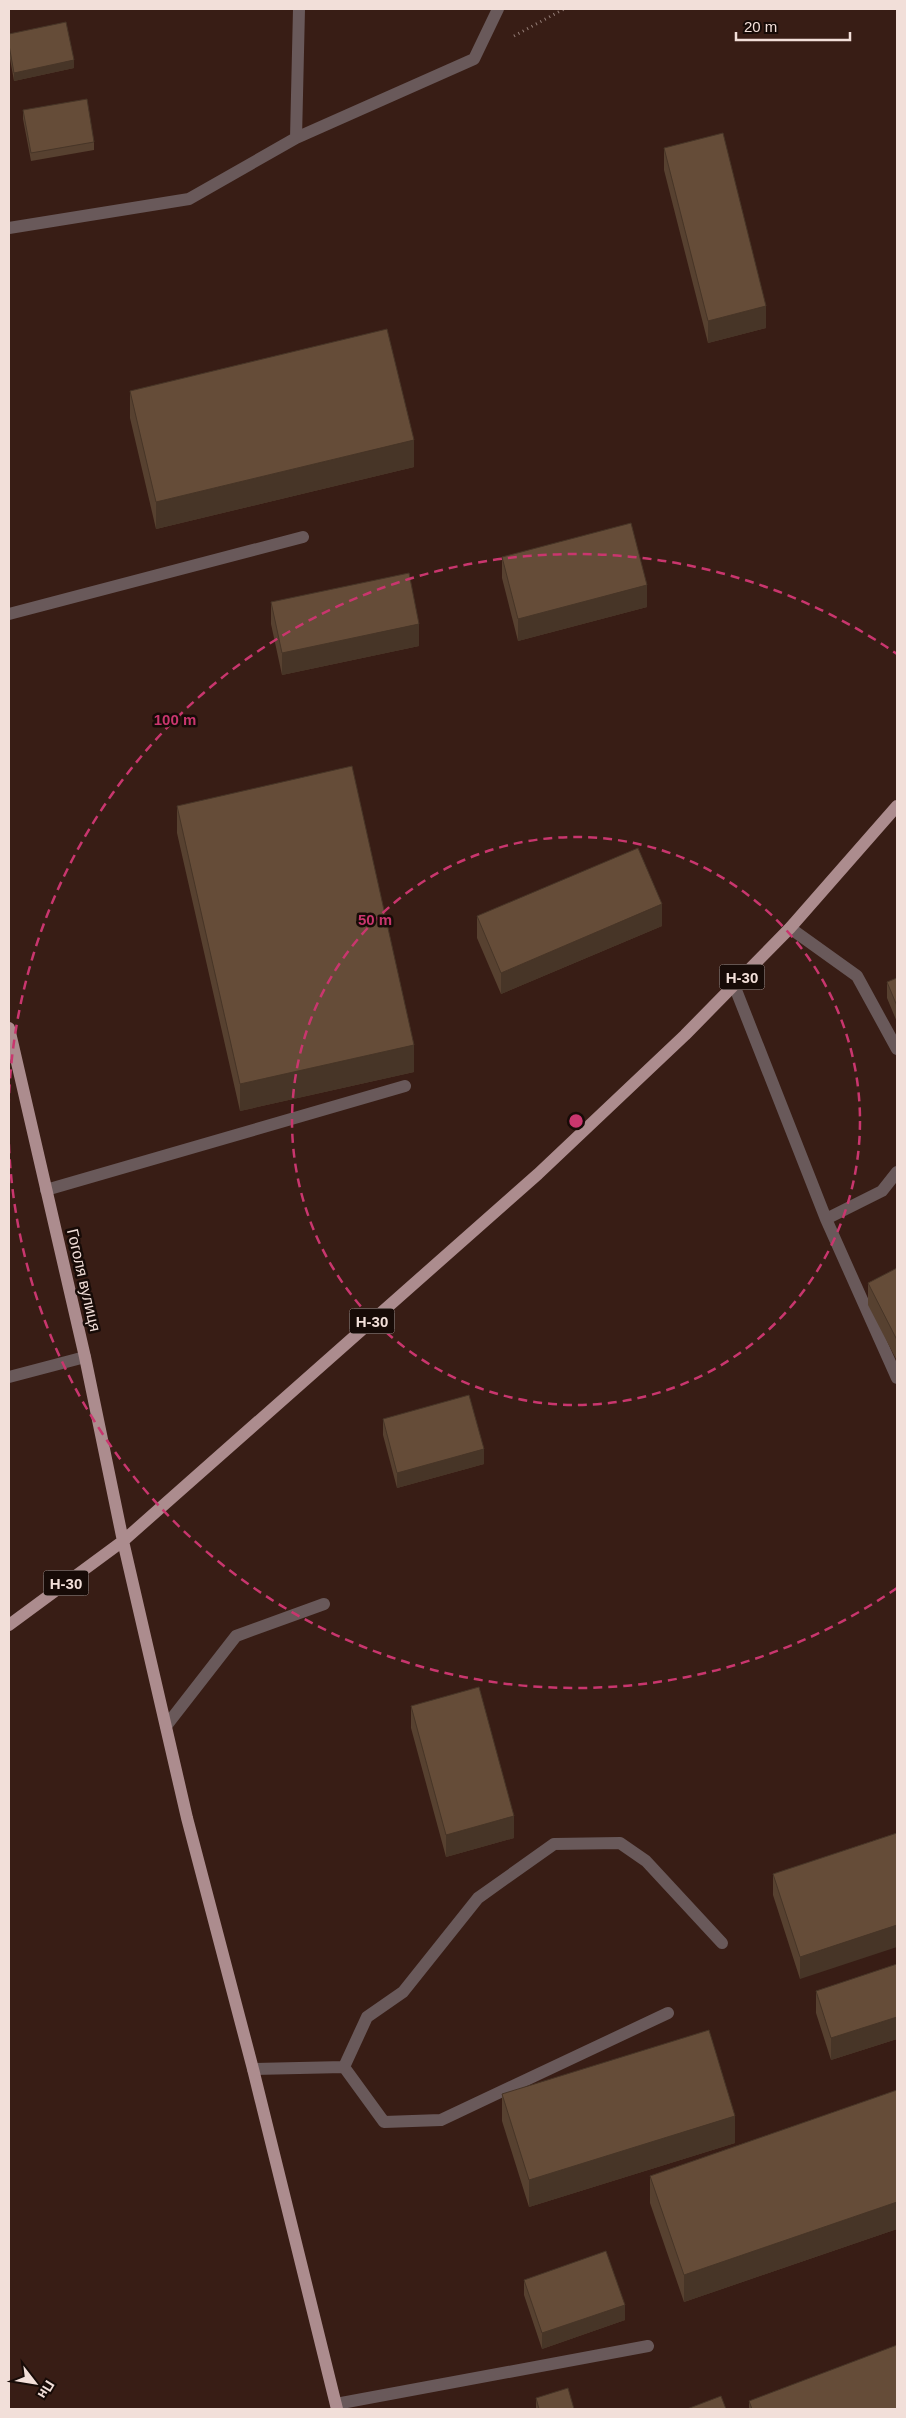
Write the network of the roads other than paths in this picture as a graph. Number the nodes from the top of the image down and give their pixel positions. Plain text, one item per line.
1 (299, 9) edge
2 (498, 9) edge
3 (296, 138) junction
4 (9, 228) edge
5 (303, 537) dead end
6 (9, 614) edge
7 (897, 806) edge
8 (790, 928) junction
9 (734, 985) junction
10 (9, 1028) edge
11 (897, 1049) edge
12 (405, 1086) dead end
13 (897, 1172) edge
14 (46, 1190) junction
15 (826, 1219) junction
16 (85, 1357) junction
17 (9, 1377) edge
18 (897, 1378) edge
19 (123, 1541) junction
20 (324, 1604) dead end
21 (9, 1625) edge
22 (166, 1726) junction
23 (722, 1943) dead end
24 (668, 2012) dead end
25 (344, 2067) junction
26 (253, 2069) junction
27 (648, 2346) dead end
28 (337, 2407) edge

1 - 3 lane
2 - 3 lane
3 - 4 lane
5 - 6 lane
7 - 8 main road, Н-30
8 - 9 main road, Н-30
8 - 11 lane
9 - 15 lane
9 - 19 main road, Н-30
10 - 14 main road, Гоголя вулиця
12 - 14 lane
13 - 15 lane
14 - 16 main road, Гоголя вулиця
15 - 18 lane
16 - 17 lane
16 - 19 main road, Гоголя вулиця
19 - 21 main road, Н-30
19 - 22 main road, Гоголя вулиця
20 - 22 lane
22 - 26 main road, Гоголя вулиця
23 - 25 lane
24 - 25 lane
25 - 26 lane
26 - 28 main road, Гоголя вулиця
27 - 28 lane

